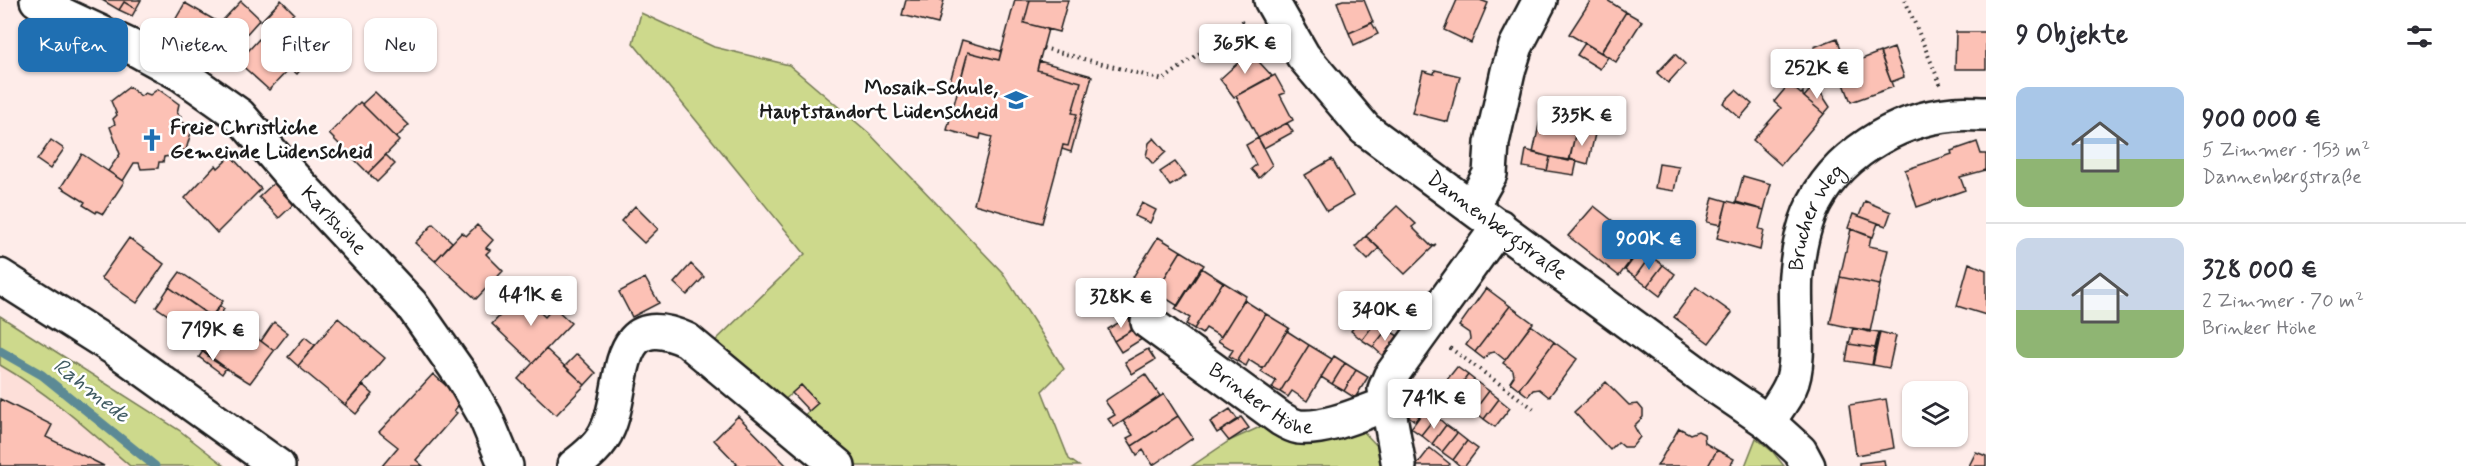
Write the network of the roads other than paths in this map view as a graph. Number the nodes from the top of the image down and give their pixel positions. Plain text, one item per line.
1 (37, 0) edge
2 (1271, 0) edge
3 (1540, 0) edge
4 (1986, 114) edge
5 (1472, 206) junction
6 (1499, 226) junction
7 (0, 276) edge
8 (1148, 322) dead end
9 (1387, 404) junction
10 (1768, 422) junction
11 (278, 466) edge
12 (506, 466) edge
13 (574, 466) edge
14 (838, 466) edge
15 (1400, 466) edge
16 (1808, 466) edge

1 - 12 street, Karlshöhe
2 - 5 street, Dannenbergstraße
3 - 5 street
4 - 10 street, Brucher Weg
5 - 6 street, Dannenbergstraße
6 - 9 street
6 - 10 street, Dannenbergstraße
7 - 11 street
8 - 9 street, Brinker Höhe
9 - 15 street
10 - 16 street, Dannenbergstraße
13 - 14 street

